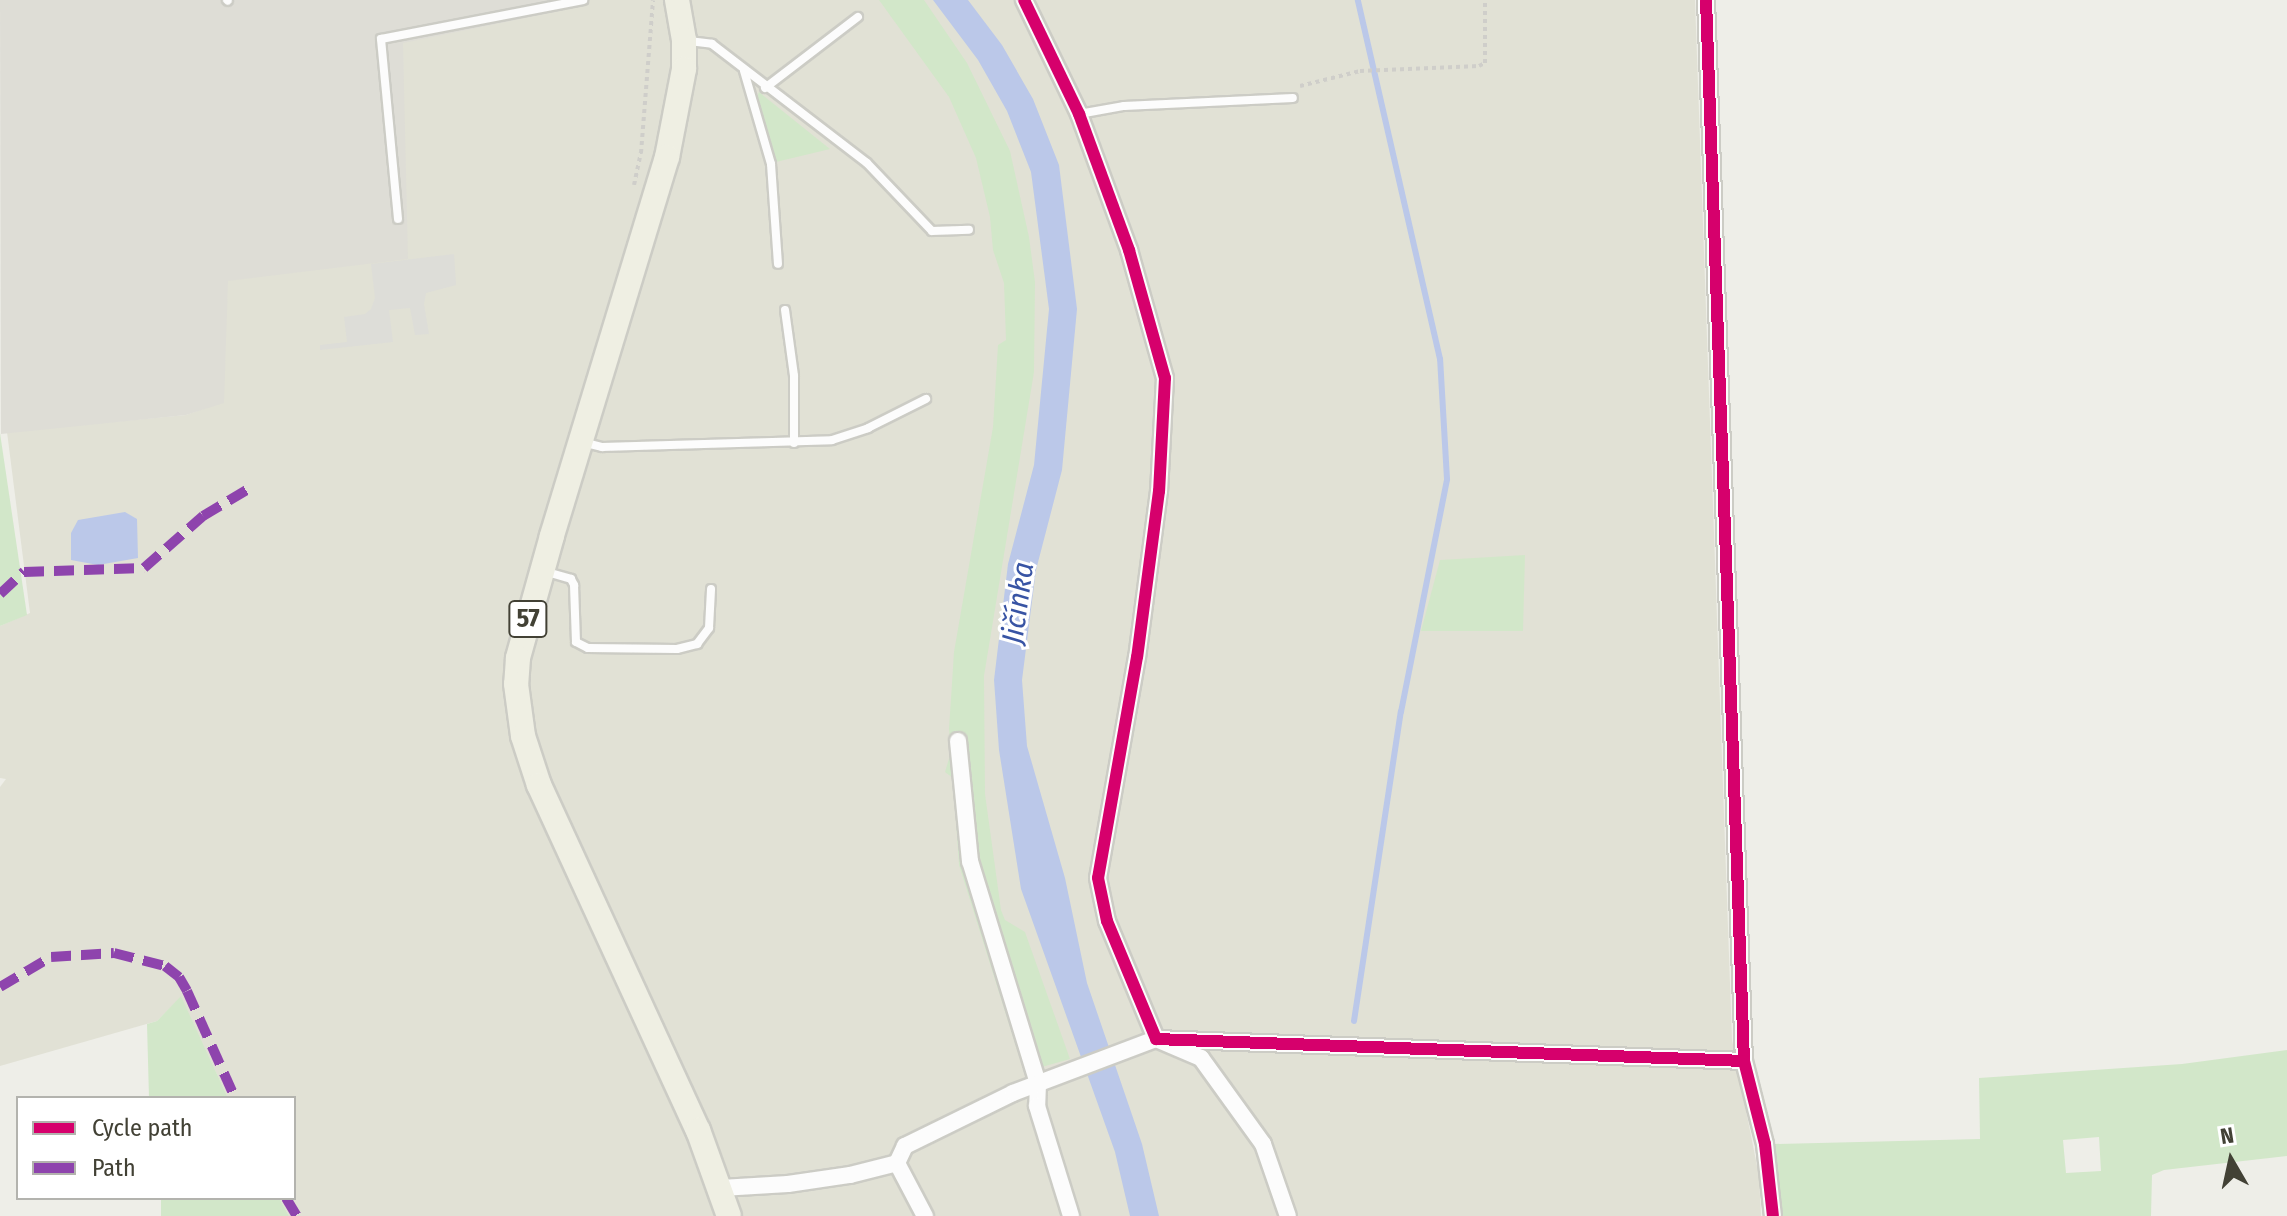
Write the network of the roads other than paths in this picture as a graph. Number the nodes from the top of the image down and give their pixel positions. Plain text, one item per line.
1 (583, 0) edge
2 (677, 0) edge
3 (1024, 0) edge
4 (1706, 0) edge
5 (858, 17) dead end
6 (684, 40) junction
7 (744, 70) junction
8 (765, 88) junction
9 (1293, 98) road end
10 (1079, 114) junction
11 (398, 219) dead end
12 (969, 230) dead end
13 (778, 264) dead end
14 (785, 310) dead end
15 (926, 399) dead end
16 (581, 441) junction
17 (794, 443) junction
18 (542, 571) junction
19 (711, 589) dead end
20 (958, 741) dead end
21 (1156, 1039) junction
22 (1744, 1061) junction
23 (1038, 1083) junction
24 (897, 1163) junction
25 (721, 1188) junction
26 (729, 1216) edge
27 (925, 1216) edge
28 (1071, 1216) edge
29 (1288, 1216) edge
30 (1773, 1216) edge

1 - 11 lane
2 - 6 main road, 57
3 - 10 street
4 - 22 street
5 - 8 lane
6 - 7 lane
6 - 16 main road, 57
7 - 8 lane
7 - 13 lane
8 - 12 lane
9 - 10 lane
10 - 21 street
14 - 17 lane
15 - 17 lane
16 - 17 lane
16 - 18 main road, 57
18 - 19 lane
18 - 25 main road, 57
20 - 23 street
21 - 22 street
21 - 23 street
21 - 29 street
22 - 30 street
23 - 24 street
23 - 28 street
24 - 25 street
24 - 27 street
25 - 26 main road, 57

